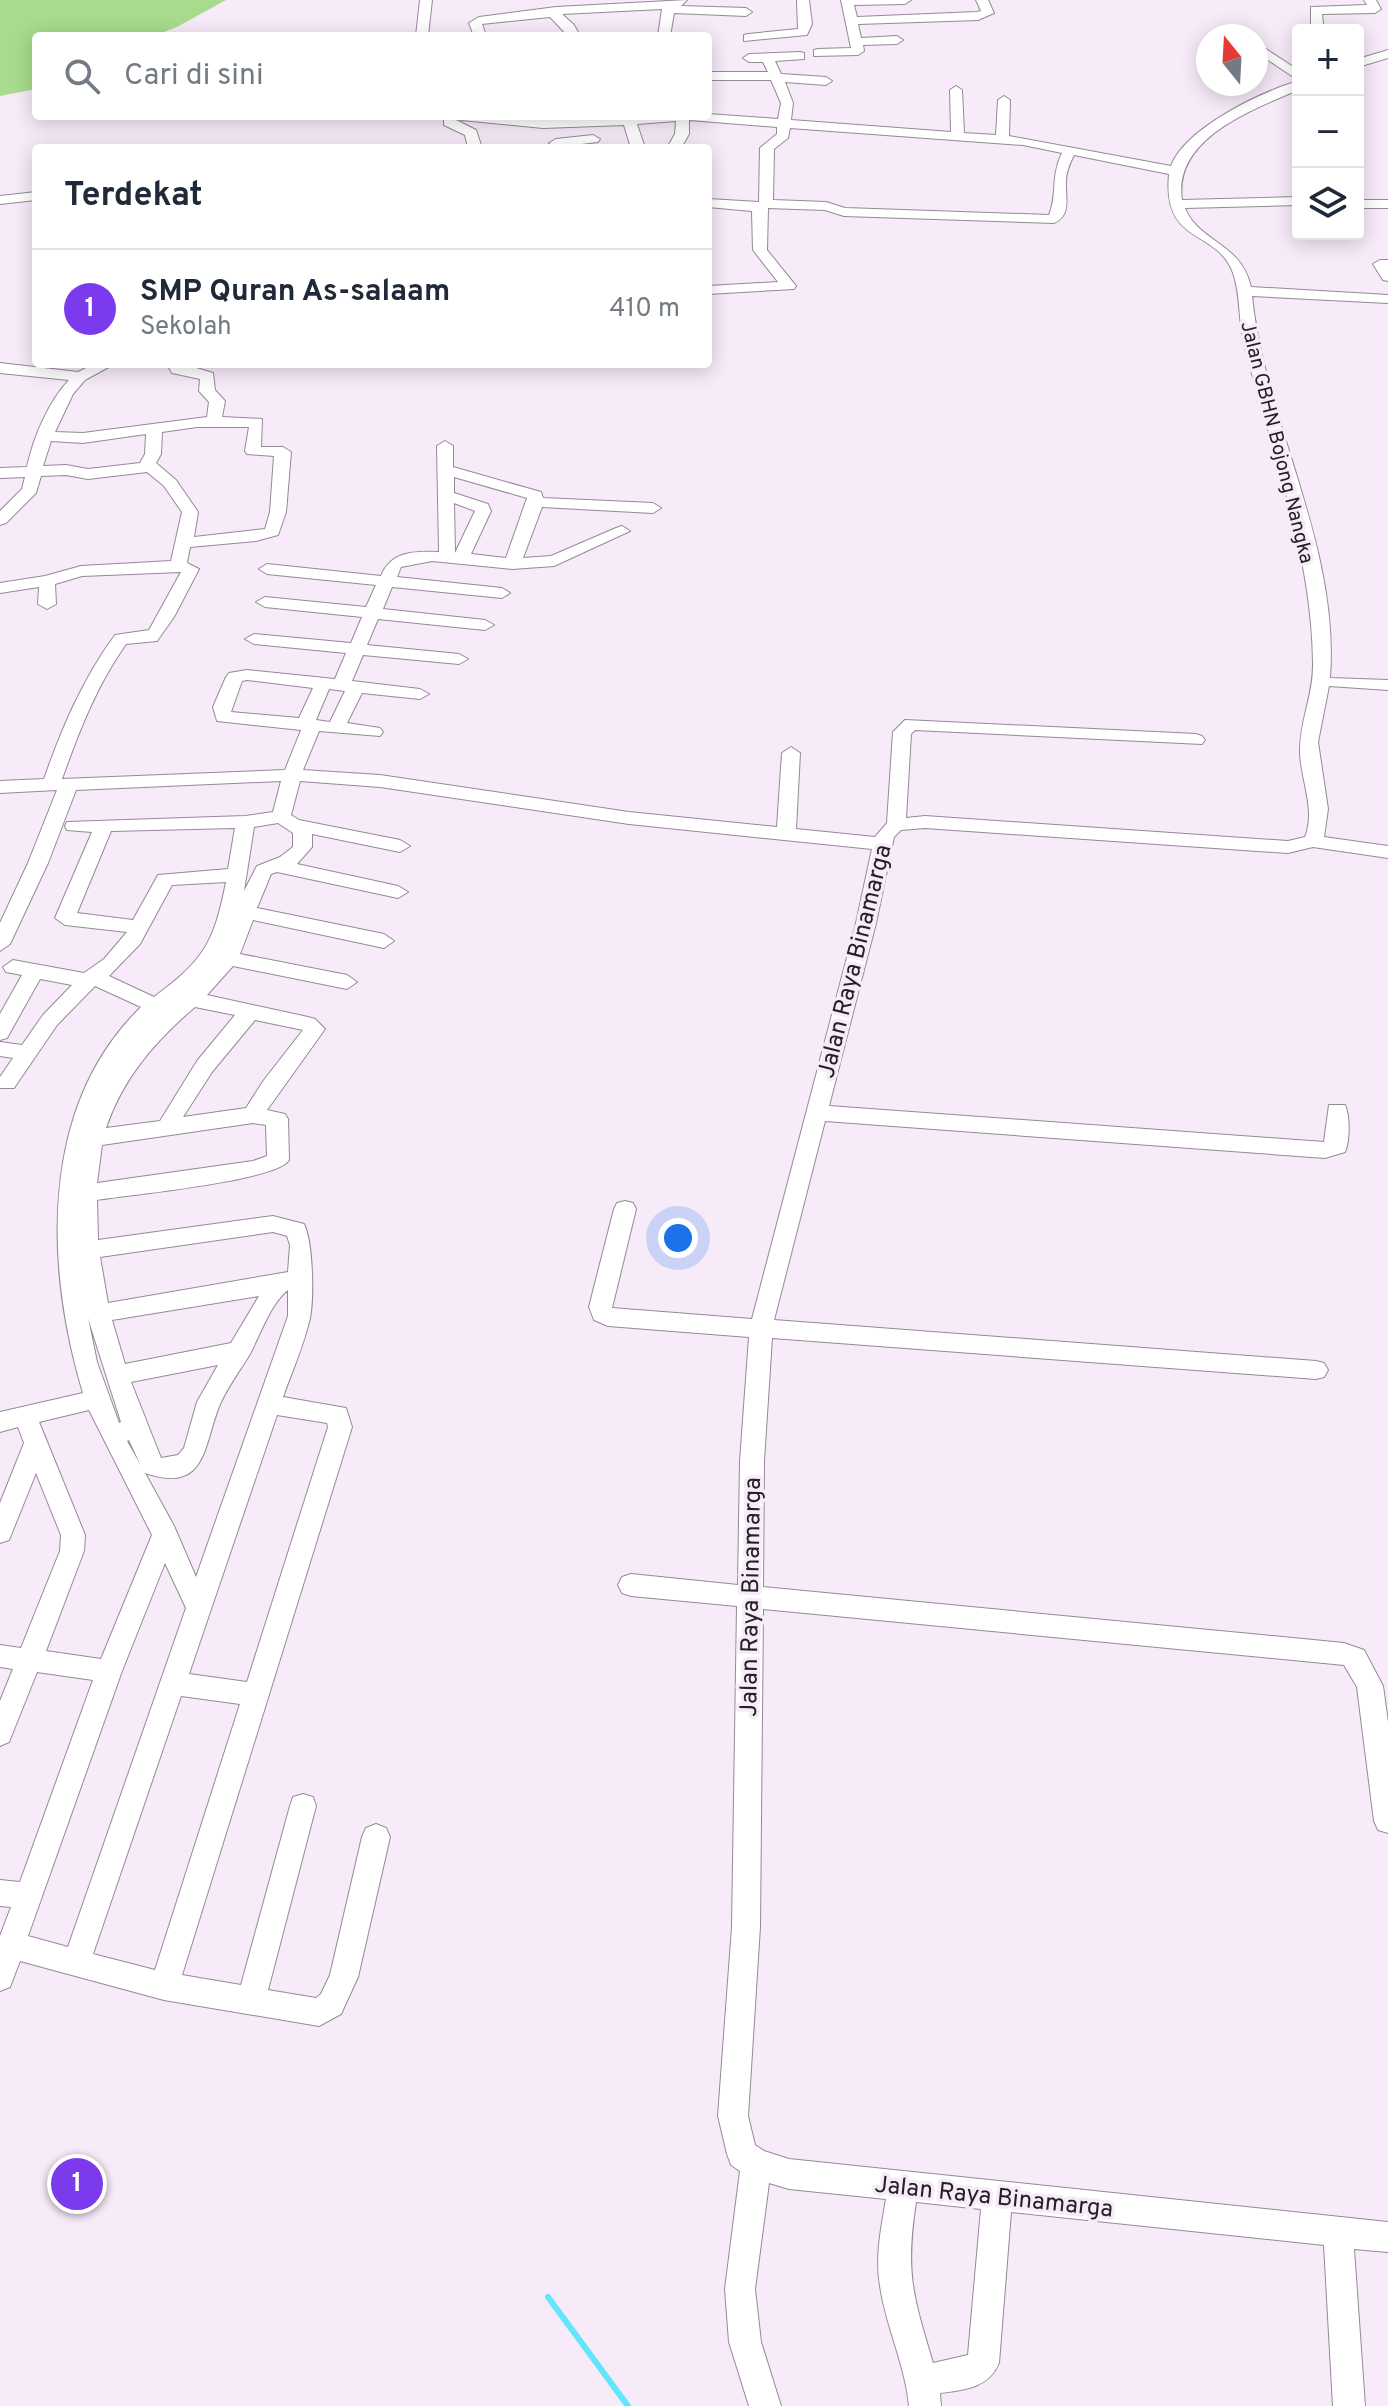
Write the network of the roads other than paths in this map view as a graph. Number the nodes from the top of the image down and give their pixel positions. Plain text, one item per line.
1 (426, 0) edge
2 (433, 0) edge
3 (803, 0) edge
4 (905, 0) edge
5 (982, 0) edge
6 (1370, 0) edge
7 (848, 1) edge
8 (673, 5) edge
9 (748, 6) edge
10 (554, 13) junction
11 (916, 18) junction
12 (852, 21) junction
13 (1317, 24) edge
14 (422, 32) edge
15 (478, 32) edge
16 (572, 32) edge
17 (665, 32) edge
18 (921, 32) dead end
19 (748, 38) junction
20 (897, 40) dead end
21 (873, 42) junction
22 (857, 46) junction
23 (818, 53) dead end
24 (1292, 53) edge
25 (1388, 54) edge
26 (800, 56) dead end
27 (767, 57) junction
28 (749, 58) dead end
29 (1364, 61) edge
30 (1292, 72) edge
31 (712, 76) edge
32 (776, 77) junction
33 (712, 78) edge
34 (826, 81) dead end
35 (1292, 88) edge
36 (956, 90) dead end
37 (733, 91) dead end
38 (1004, 100) dead end
39 (712, 118) edge
40 (453, 120) edge
41 (455, 120) edge
42 (515, 120) edge
43 (640, 120) edge
44 (683, 120) edge
45 (629, 121) junction
46 (558, 122) junction
47 (786, 122) junction
48 (958, 137) junction
49 (593, 139) dead end
50 (1002, 139) junction
51 (461, 144) edge
52 (474, 144) edge
53 (556, 144) edge
54 (562, 144) edge
55 (637, 144) edge
56 (677, 144) edge
57 (1070, 149) junction
58 (1175, 171) junction
59 (32, 196) edge
60 (0, 200) edge
61 (1364, 202) edge
62 (1388, 202) edge
63 (712, 203) edge
64 (1292, 203) edge
65 (762, 205) junction
66 (1177, 206) junction
67 (1388, 264) edge
68 (1388, 277) edge
69 (712, 290) edge
70 (1243, 291) junction
71 (1388, 299) edge
72 (0, 368) edge
73 (98, 368) edge
74 (176, 368) edge
75 (80, 377) junction
76 (214, 421) junction
77 (154, 428) junction
78 (44, 436) junction
79 (445, 446) dead end
80 (148, 467) junction
81 (446, 470) junction
82 (34, 471) junction
83 (0, 473) edge
84 (448, 496) junction
85 (536, 502) junction
86 (609, 506) junction
87 (653, 508) dead end
88 (0, 520) edge
89 (622, 531) dead end
90 (603, 541) junction
91 (185, 542) junction
92 (454, 559) junction
93 (394, 564) junction
94 (512, 564) junction
95 (178, 566) junction
96 (353, 567) dead end
97 (267, 569) dead end
98 (47, 581) junction
99 (388, 583) junction
100 (0, 588) edge
101 (502, 593) dead end
102 (265, 602) dead end
103 (47, 604) dead end
104 (374, 613) junction
105 (485, 625) dead end
106 (254, 639) dead end
107 (359, 648) junction
108 (459, 659) dead end
109 (1334, 682) dead end
110 (340, 685) junction
111 (1388, 685) edge
112 (420, 694) dead end
113 (309, 725) junction
114 (336, 728) junction
115 (374, 732) dead end
116 (1196, 740) dead end
117 (791, 753) dead end
118 (292, 775) junction
119 (60, 784) junction
120 (0, 787) edge
121 (289, 821) junction
122 (245, 822) junction
123 (74, 826) dead end
124 (104, 826) junction
125 (786, 834) junction
126 (890, 834) junction
127 (1313, 841) junction
128 (400, 846) dead end
129 (1388, 852) edge
130 (278, 866) junction
131 (237, 875) junction
132 (398, 892) dead end
133 (246, 912) junction
134 (140, 927) junction
135 (384, 941) dead end
136 (0, 944) edge
137 (227, 958) junction
138 (13, 967) dead end
139 (34, 971) junction
140 (91, 979) junction
141 (347, 982) dead end
142 (192, 999) junction
143 (156, 1006) junction
144 (251, 1011) junction
145 (0, 1033) edge
146 (0, 1049) edge
147 (26, 1053) junction
148 (7, 1083) dead end
149 (1337, 1110) dead end
150 (816, 1113) junction
151 (253, 1115) junction
152 (167, 1128) junction
153 (94, 1138) junction
154 (87, 1193) junction
155 (625, 1209) dead end
156 (87, 1250) junction
157 (288, 1281) junction
158 (99, 1313) junction
159 (761, 1328) junction
160 (240, 1350) junction
161 (193, 1362) junction
162 (1316, 1370) dead end
163 (116, 1375) junction
164 (97, 1399) junction
165 (209, 1402) junction
166 (268, 1404) junction
167 (12, 1419) edge
168 (124, 1431) junction
169 (37, 1441) junction
170 (0, 1533) edge
171 (165, 1533) junction
172 (631, 1585) dead end
173 (749, 1598) junction
174 (197, 1606) junction
175 (0, 1656) edge
176 (29, 1660) junction
177 (109, 1671) junction
178 (172, 1683) junction
179 (256, 1695) junction
180 (0, 1734) edge
181 (303, 1806) dead end
182 (1388, 1821) edge
183 (376, 1837) dead end
184 (0, 1893) edge
185 (28, 1896) junction
186 (10, 1945) junction
187 (76, 1963) junction
188 (0, 1977) edge
189 (164, 1986) junction
190 (251, 2000) junction
191 (756, 2164) junction
192 (903, 2186) junction
193 (997, 2197) junction
194 (1338, 2232) junction
195 (1388, 2237) edge
196 (925, 2393) edge
197 (765, 2406) edge
198 (1349, 2406) edge

1 - 2 street
1 - 14 street
3 - 19 street
4 - 7 street
5 - 11 street
6 - 13 street
7 - 12 street
8 - 9 street
8 - 10 street
8 - 17 street
9 - 19 street
10 - 15 street
10 - 16 street
11 - 12 street
11 - 18 street
12 - 22 street
19 - 27 street
20 - 21 street
21 - 22 street
21 - 22 street
22 - 23 street
24 - 30 street
25 - 29 street
26 - 27 street
27 - 28 street
27 - 32 street
31 - 32 street
32 - 34 street
32 - 47 street
33 - 37 street
35 - 58 street
36 - 48 street
38 - 50 street
39 - 47 street
40 - 51 street
41 - 52 street
42 - 46 street
43 - 45 street
44 - 56 street
45 - 46 street
45 - 55 street
46 - 53 street
47 - 48 street
47 - 65 street
48 - 50 street
49 - 54 street
50 - 57 street
57 - 58 street
57 - 65 street
58 - 66 street
59 - 60 street
61 - 62 street
63 - 65 street
64 - 66 street
65 - 69 street
66 - 70 street, Jalan GBHN Bojong Nangka
67 - 68 street
70 - 71 street
70 - 127 street, Jalan GBHN Bojong Nangka
72 - 75 street
73 - 75 street
74 - 76 street
75 - 78 street
76 - 77 street
76 - 91 street
77 - 78 street
77 - 80 street
78 - 82 street
79 - 81 street
80 - 82 street
80 - 91 street
81 - 84 street
81 - 85 street
82 - 83 street
82 - 88 street
84 - 92 street
84 - 92 street
85 - 86 street
85 - 94 street
86 - 87 street
86 - 90 street
89 - 90 street
90 - 94 street
91 - 95 street
92 - 93 street
92 - 94 street
93 - 96 street
93 - 99 street
95 - 98 street
95 - 119 street
97 - 99 street
98 - 100 street
98 - 103 street
99 - 101 street
99 - 104 street
102 - 104 street
104 - 105 street
104 - 107 street
106 - 107 street
107 - 108 street
107 - 110 street
109 - 111 street
110 - 112 street
110 - 113 street
110 - 113 street
110 - 114 street
113 - 114 street
113 - 118 street
114 - 115 street
116 - 126 street
117 - 125 street
118 - 119 street
118 - 121 street
118 - 125 street
119 - 120 street
119 - 136 street
121 - 122 street
121 - 128 street
121 - 130 street
122 - 124 street
122 - 131 street
123 - 124 street
124 - 134 street
125 - 126 street
126 - 127 street, Jalan Raya Binamarga
126 - 150 street, Jalan Raya Binamarga
127 - 129 street, Jalan Raya Binamarga
130 - 132 street
130 - 133 street
131 - 134 street
131 - 143 street
133 - 135 street
133 - 137 street
134 - 140 street
137 - 141 street
137 - 142 street
138 - 139 street
139 - 140 street
139 - 145 street
140 - 143 street
140 - 147 street
142 - 144 street
142 - 153 street
143 - 164 street
144 - 151 street
144 - 152 street
146 - 147 street
147 - 148 street
149 - 150 street
150 - 159 street, Jalan Raya Binamarga
151 - 152 street
151 - 154 street
152 - 153 street
153 - 154 street
154 - 156 street
155 - 159 street
156 - 157 street
156 - 158 street
157 - 158 street
157 - 160 street
157 - 166 street
158 - 163 street
159 - 162 street
159 - 173 street, Jalan Raya Binamarga
160 - 161 street
160 - 165 street
161 - 163 street
161 - 165 street
163 - 168 street
164 - 167 street
164 - 168 street
165 - 168 street
166 - 174 street
166 - 179 street
167 - 169 street
168 - 171 street
169 - 170 street
169 - 176 street
171 - 174 street
171 - 177 street
172 - 173 street
173 - 182 street
173 - 191 street, Jalan Raya Binamarga
174 - 178 street
175 - 176 street
176 - 177 street
176 - 180 street
177 - 185 street
178 - 179 street
178 - 187 street
179 - 189 street
181 - 190 street
183 - 190 street
184 - 185 street
185 - 186 street
186 - 187 street
186 - 188 street
187 - 189 street
189 - 190 street
191 - 192 street, Jalan Raya Binamarga
191 - 197 street
192 - 193 street, Jalan Raya Binamarga
192 - 196 street
193 - 194 street, Jalan Raya Binamarga
193 - 196 street
194 - 195 street, Jalan Raya Binamarga
194 - 198 street

